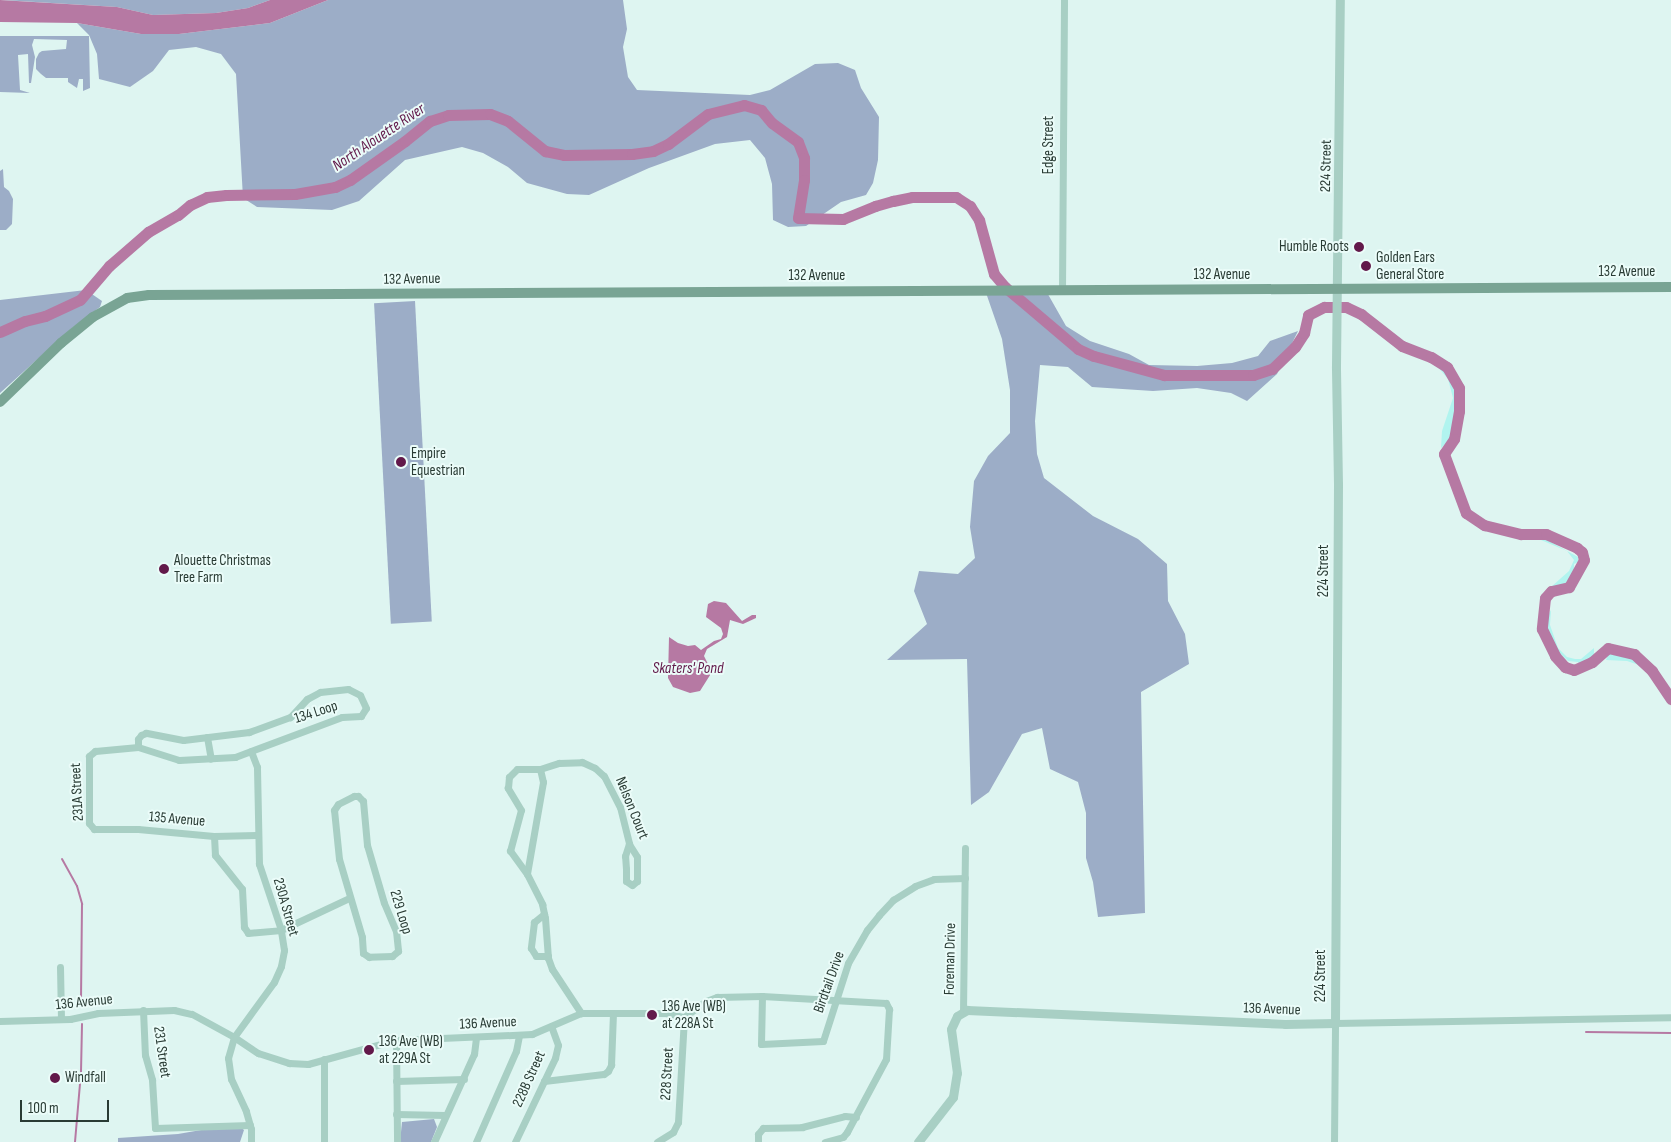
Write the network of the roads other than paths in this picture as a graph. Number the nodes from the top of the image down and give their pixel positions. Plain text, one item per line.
1 (1064, 0) edge
2 (1340, 0) edge
3 (1671, 287) edge
4 (1062, 290) junction
5 (1337, 294) junction
6 (1, 403) edge
7 (207, 736) junction
8 (138, 748) junction
9 (251, 751) junction
10 (90, 754) joint
11 (211, 759) junction
12 (540, 769) junction
13 (94, 829) joint
14 (258, 835) junction
15 (214, 836) junction
16 (629, 844) junction
17 (965, 848) dead end
18 (527, 874) junction
19 (965, 878) junction
20 (349, 898) junction
21 (544, 914) junction
22 (280, 930) junction
23 (548, 956) junction
24 (60, 967) dead end
25 (762, 996) junction
26 (838, 1000) junction
27 (143, 1010) junction
28 (963, 1012) junction
29 (581, 1013) junction
30 (612, 1013) junction
31 (684, 1017) junction
32 (1671, 1017) edge
33 (62, 1019) junction
34 (0, 1021) edge
35 (1335, 1024) junction
36 (551, 1026) junction
37 (519, 1035) junction
38 (234, 1037) junction
39 (476, 1038) junction
40 (396, 1040) junction
41 (324, 1059) junction
42 (464, 1078) junction
43 (396, 1081) junction
44 (544, 1081) junction
45 (396, 1114) junction
46 (445, 1115) junction
47 (856, 1116) junction
48 (250, 1124) junction
49 (251, 1142) edge
50 (324, 1142) edge
51 (397, 1142) edge
52 (434, 1142) edge
53 (476, 1142) edge
54 (515, 1142) edge
55 (657, 1142) edge
56 (758, 1142) edge
57 (825, 1142) edge
58 (918, 1142) edge
59 (1334, 1142) edge

1 - 4 street, Edge Street
2 - 5 street, 224 Street
3 - 5 main road, 132 Avenue
4 - 5 main road, 132 Avenue
4 - 6 main road, 132 Avenue
5 - 35 street, 224 Street
7 - 8 street, 134 Loop
7 - 9 street, 134 Loop
7 - 11 street
8 - 10 street, 134 Loop
8 - 11 street, 134 Loop
9 - 11 street, 134 Loop
9 - 14 street, 230A Street
10 - 13 street, 231A Street
12 - 16 street, Nelson Court
12 - 18 street
12 - 18 street, Nelson Court
13 - 15 street, 135 Avenue
14 - 15 street, 135 Avenue
14 - 22 street, 230A Street
15 - 22 street
16 - 16 street, Nelson Court
17 - 19 street, Foreman Drive
18 - 21 street
19 - 26 street, Birdtail Drive
19 - 28 street, Foreman Drive
20 - 20 street, 229 Loop
20 - 22 street
21 - 23 street
21 - 23 street
22 - 38 street, 230A Street
23 - 29 street
24 - 33 street
25 - 26 street
25 - 26 street, Birdtail Drive
25 - 31 street
26 - 47 street
27 - 33 street, 136 Avenue
27 - 38 street, 136 Avenue
27 - 48 street, 231 Street
28 - 35 street, 136 Avenue
28 - 58 street, Foreman Drive
29 - 30 street, 136 Avenue
29 - 36 street, 136 Avenue
30 - 31 street, 136 Avenue
30 - 44 street
31 - 55 street, 228 Street
32 - 35 street, 136 Avenue
33 - 34 street, 136 Avenue
35 - 59 street, 224 Street
36 - 37 street, 136 Avenue
36 - 44 street, 228B Street
37 - 39 street, 136 Avenue
37 - 53 street
38 - 41 street, 136 Avenue
38 - 48 street, 230A Street
39 - 40 street, 136 Avenue
39 - 42 street
40 - 41 street, 136 Avenue
40 - 43 street
41 - 50 street
42 - 43 street
42 - 46 street
43 - 45 street
44 - 54 street, 228B Street
45 - 46 street
45 - 51 street
46 - 52 street
47 - 56 street
47 - 57 street
48 - 49 street, 230A Street

